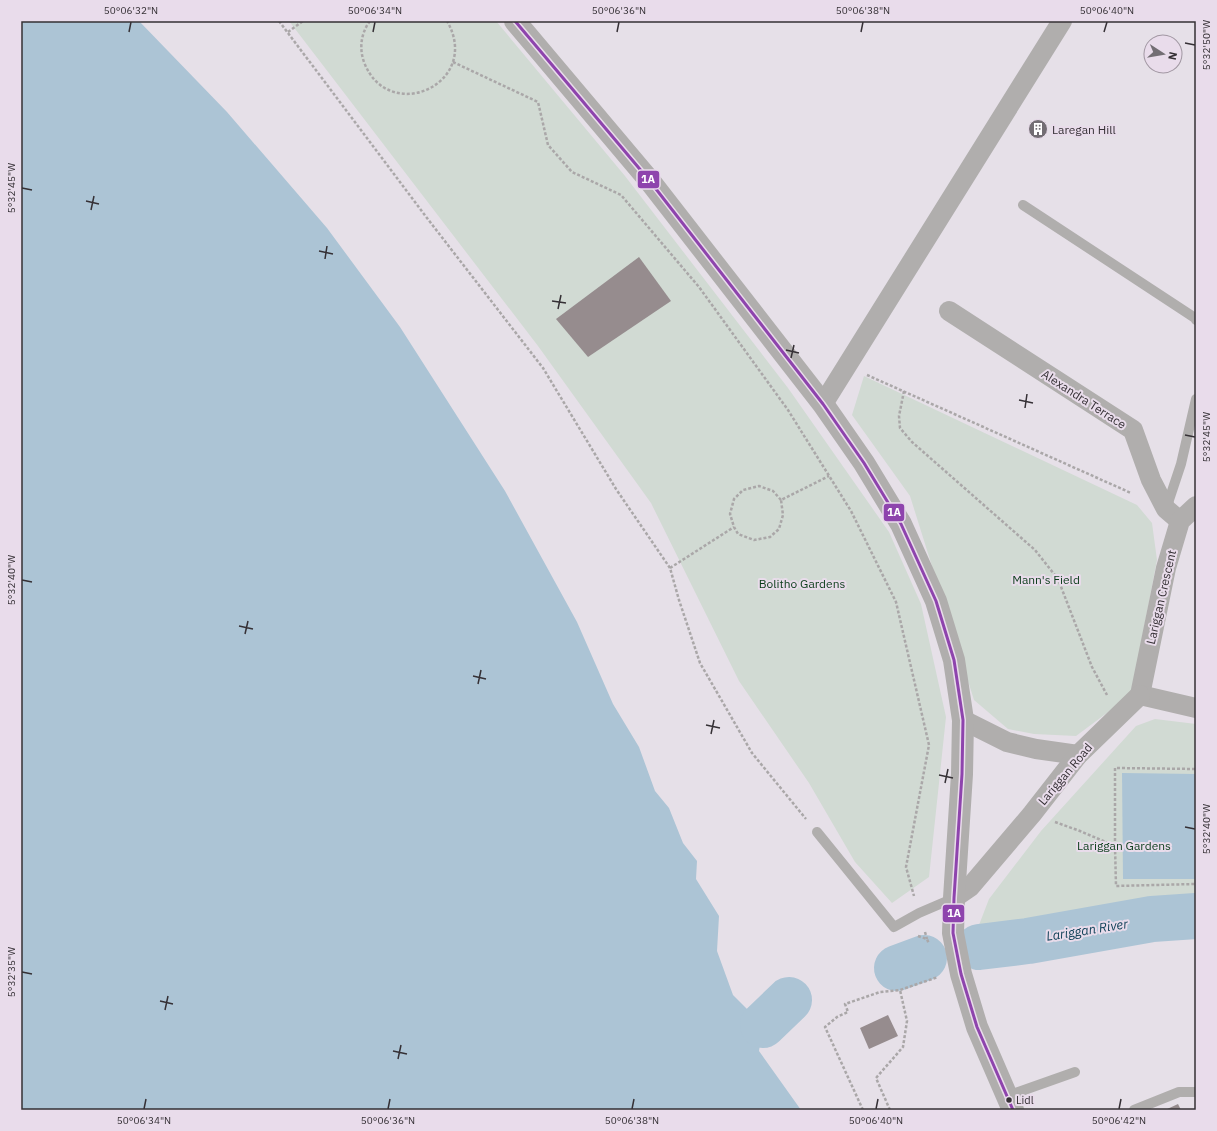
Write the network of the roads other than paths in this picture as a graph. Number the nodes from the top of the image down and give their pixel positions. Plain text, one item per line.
1 (515, 21) edge
2 (1062, 21) edge
3 (1023, 205) dead end
4 (948, 311) dead end
5 (1196, 320) edge
6 (1196, 398) edge
7 (823, 404) junction
8 (1196, 506) edge
9 (1173, 515) junction
10 (1140, 695) junction
11 (1196, 708) edge
12 (963, 720) junction
13 (1078, 755) junction
14 (817, 832) road end
15 (954, 898) junction
16 (1075, 1072) dead end
17 (1196, 1092) edge
18 (1010, 1103) edge
19 (1134, 1110) edge

1 - 7 street
2 - 7 street
3 - 5 lane
4 - 9 street, Alexandra Terrace
6 - 9 lane
7 - 12 street
8 - 9 street, Lariggan Crescent
9 - 10 street, Lariggan Crescent
10 - 11 street
10 - 13 street, Lariggan Road
12 - 13 street
12 - 15 street
13 - 15 street, Lariggan Road
14 - 15 lane
15 - 18 street
16 - 18 lane
17 - 19 lane

